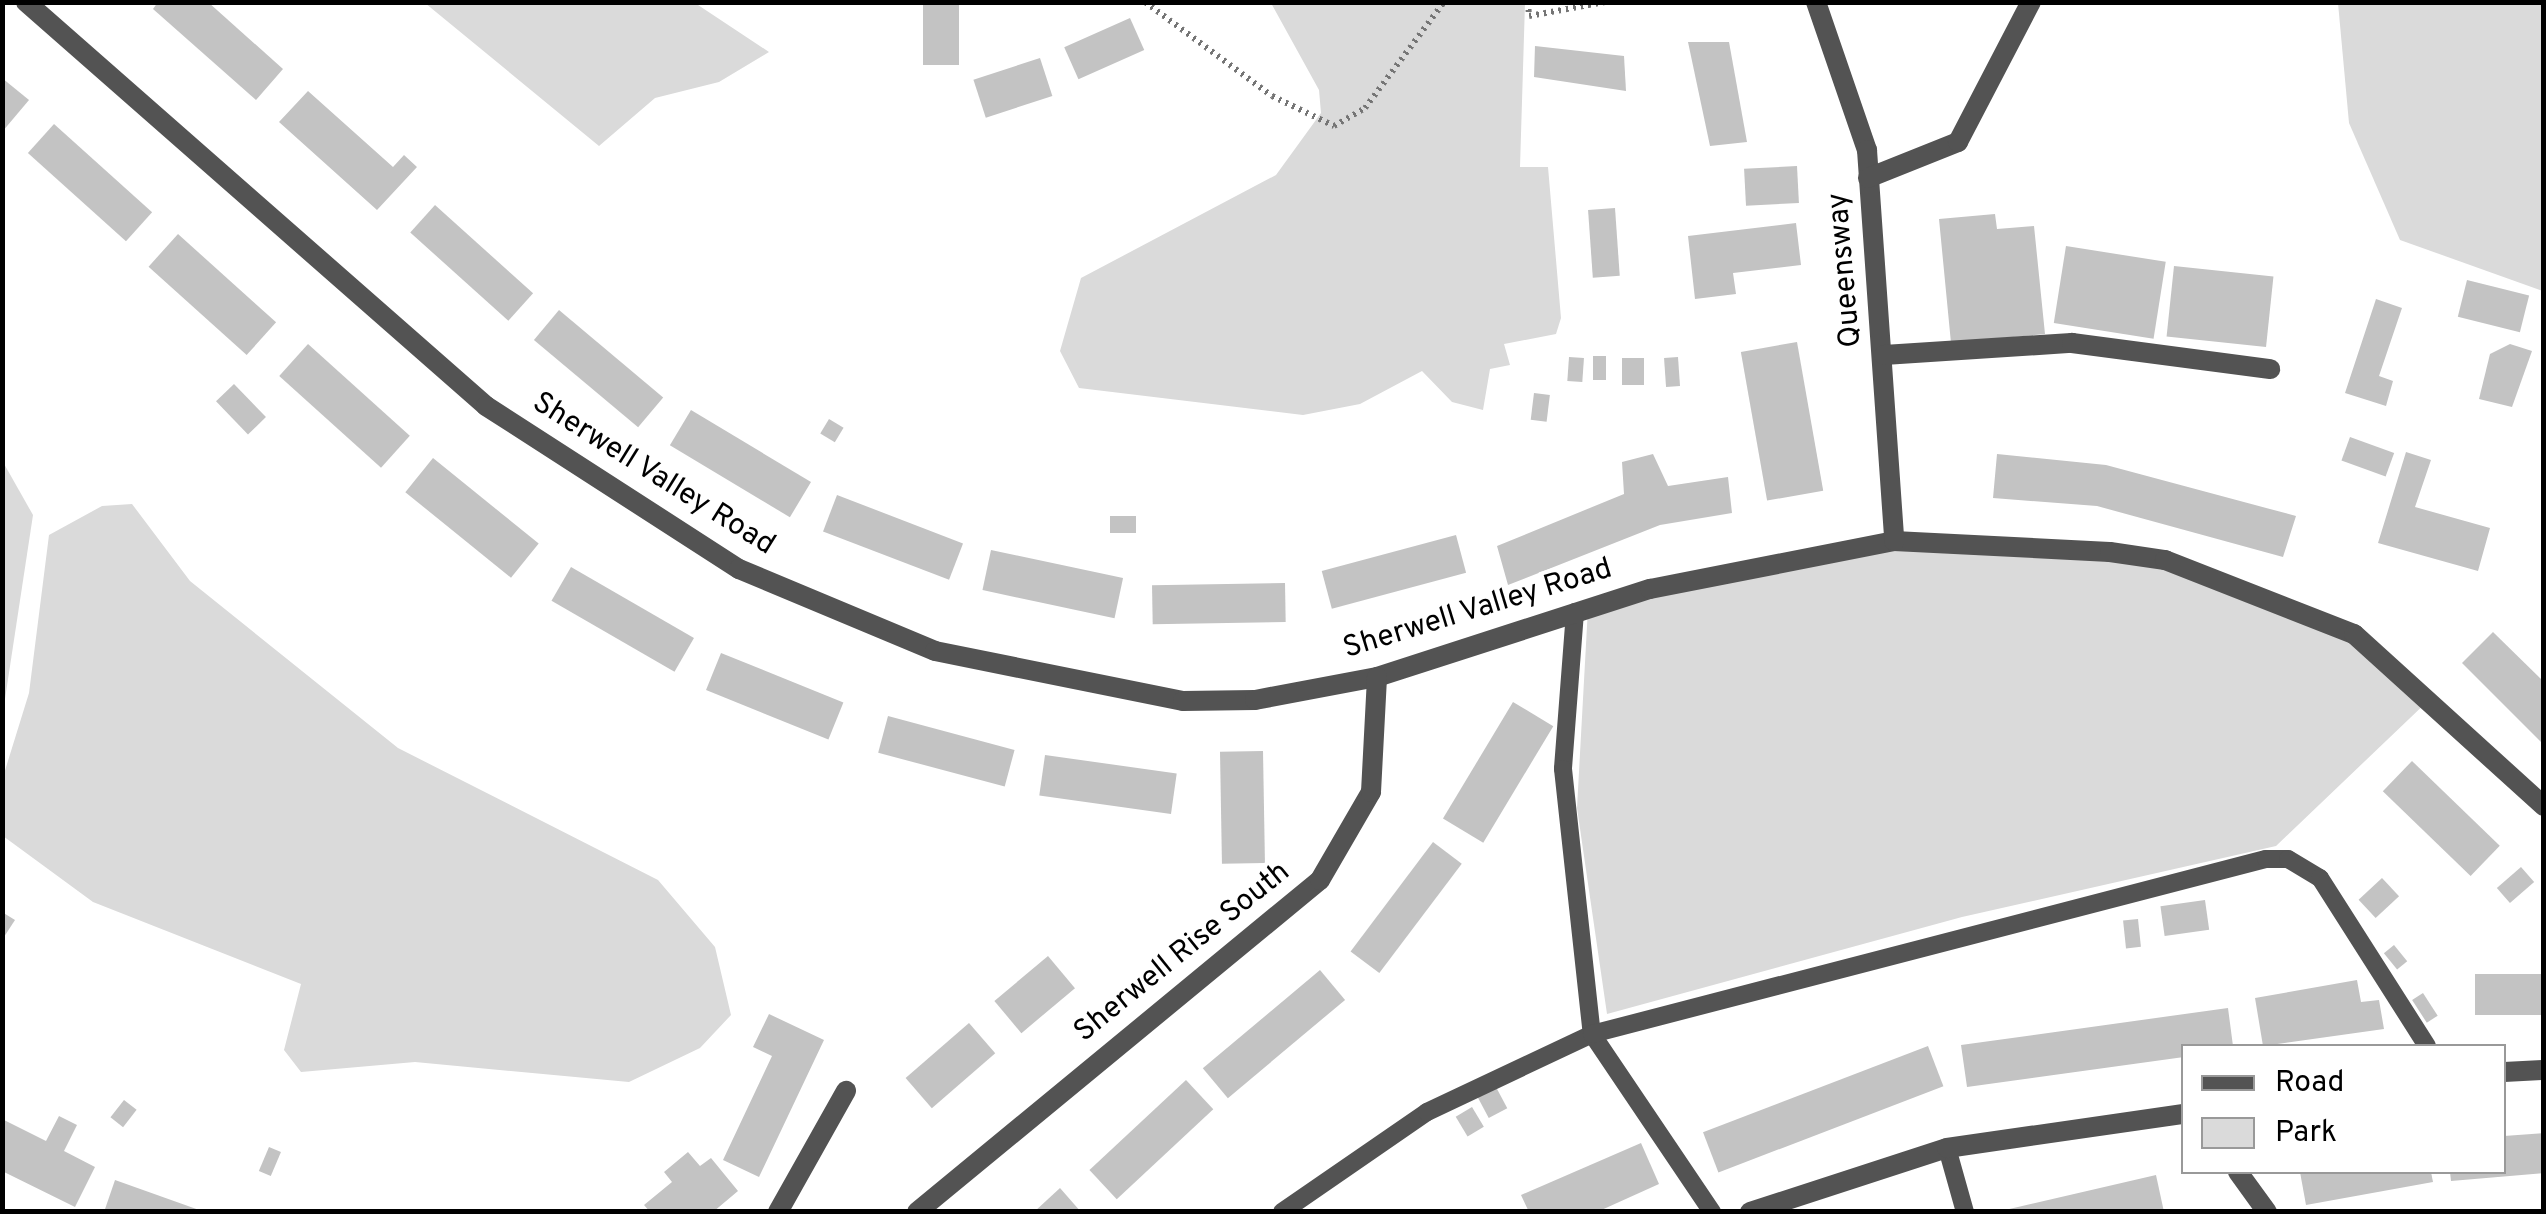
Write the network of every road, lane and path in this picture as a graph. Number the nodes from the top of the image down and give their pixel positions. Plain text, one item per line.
1 (26, 2) edge
2 (1145, 2) edge
3 (1444, 2) edge
4 (1528, 2) edge
5 (1604, 2) edge
6 (1816, 2) edge
7 (2030, 2) edge
8 (1868, 178) junction
9 (1884, 355) junction
10 (2270, 368) dead end
11 (1894, 541) junction
12 (1574, 612) junction
13 (1377, 677) junction
14 (2544, 806) edge
15 (1592, 1034) junction
16 (2425, 1044) edge
17 (2544, 1070) edge
18 (2506, 1072) edge
19 (846, 1091) dead end
20 (2181, 1114) edge
21 (1947, 1148) junction
22 (2239, 1174) edge
23 (778, 1212) edge
24 (916, 1212) edge
25 (1282, 1212) edge
26 (1712, 1212) edge
27 (1750, 1212) edge
28 (1965, 1212) edge
29 (2267, 1212) edge

1 - 13 street, Sherwell Valley Road
2 - 3 path
4 - 5 path
6 - 8 street, Queensway
7 - 8 street
8 - 9 street, Queensway
9 - 10 street
9 - 11 street, Queensway
11 - 12 street, Sherwell Valley Road
11 - 14 street, Sherwell Valley Road
12 - 13 street, Sherwell Valley Road
12 - 15 lane
13 - 24 street, Sherwell Rise South
15 - 16 lane
15 - 25 lane
15 - 26 lane
17 - 18 street
19 - 23 street
20 - 21 street
21 - 27 street
21 - 28 lane
22 - 29 street

